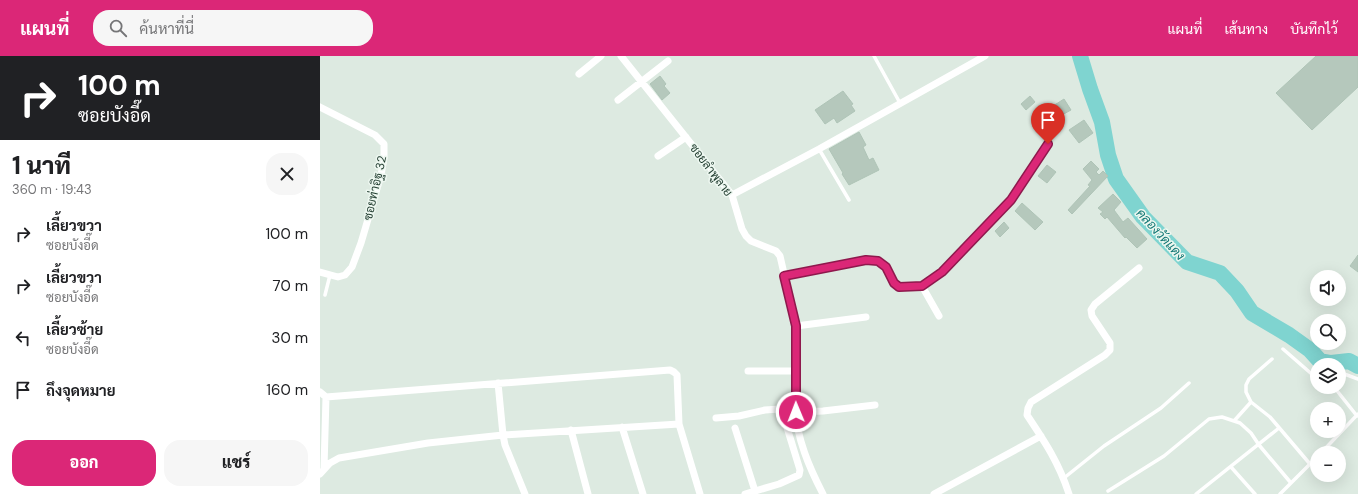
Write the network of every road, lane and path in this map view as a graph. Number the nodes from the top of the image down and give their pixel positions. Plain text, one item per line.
1 (601, 56) edge
2 (622, 56) edge
3 (874, 56) edge
4 (985, 56) edge
5 (668, 61) dead end
6 (579, 74) dead end
7 (641, 81) junction
8 (618, 100) dead end
9 (900, 103) junction
10 (320, 107) edge
11 (686, 137) junction
12 (1048, 144) dead end
13 (819, 149) junction
14 (658, 156) dead end
15 (732, 195) junction
16 (849, 200) dead end
17 (1139, 268) dead end
18 (320, 272) edge
19 (330, 274) junction
20 (784, 276) junction
21 (922, 286) junction
22 (325, 295) dead end
23 (939, 316) dead end
24 (866, 317) dead end
25 (796, 326) junction
26 (1283, 349) dead end
27 (1272, 359) dead end
28 (748, 371) dead end
29 (795, 371) junction
30 (1310, 373) edge
31 (1346, 375) edge
32 (1358, 379) edge
33 (498, 383) junction
34 (1189, 383) dead end
35 (320, 392) edge
36 (1340, 394) edge
37 (326, 397) junction
38 (1251, 402) junction
39 (875, 405) dead end
40 (795, 410) junction
41 (1358, 415) edge
42 (716, 418) dead end
43 (785, 421) dead end
44 (1234, 421) junction
45 (679, 424) junction
46 (622, 427) junction
47 (735, 428) dead end
48 (1279, 428) junction
49 (571, 430) junction
50 (503, 435) junction
51 (1041, 436) junction
52 (1259, 445) junction
53 (1328, 446) edge
54 (1310, 464) joint
55 (1231, 467) junction
56 (322, 471) edge
57 (1064, 478) junction
58 (1290, 483) junction
59 (755, 491) junction
60 (1108, 491) dead end
61 (525, 494) edge
62 (588, 494) edge
63 (642, 494) edge
64 (700, 494) edge
65 (745, 494) edge
66 (823, 494) edge
67 (934, 494) edge
68 (1069, 494) edge
69 (1196, 494) edge
70 (1254, 494) edge
71 (1280, 494) edge

1 - 6 street
2 - 7 street, ซอยลำพูลาย
3 - 9 lane
4 - 9 street
5 - 7 street
7 - 8 street
7 - 11 street, ซอยลำพูลาย
9 - 13 street
10 - 19 street, ซอยท่าอิฐ 32
11 - 14 street
11 - 15 street, ซอยลำพูลาย
12 - 21 street
13 - 15 street
13 - 16 lane
15 - 20 street, ซอยลำพูลาย
17 - 51 street
18 - 19 street, ซอยท่าอิฐ 32
19 - 22 lane
20 - 21 street
20 - 25 street, ซอยลำพูลาย
21 - 23 street
24 - 25 street
25 - 29 street, ซอยลำพูลาย
26 - 30 lane
27 - 38 lane
28 - 29 street
29 - 40 street, ซอยลำพูลาย
31 - 32 lane
33 - 37 street
33 - 45 street
33 - 50 street
34 - 57 lane
35 - 37 street
36 - 41 lane
37 - 56 street
38 - 44 lane
38 - 48 lane
39 - 40 street
40 - 42 street
40 - 66 street, ซอยลำพูลาย
41 - 53 lane
43 - 59 street
44 - 52 lane
44 - 60 lane
45 - 46 street
45 - 64 street
46 - 49 street
46 - 63 street
47 - 59 street
48 - 52 lane
48 - 54 lane
49 - 50 street
49 - 62 street
50 - 56 street
50 - 61 street
51 - 57 street
51 - 67 street
52 - 55 lane
52 - 58 lane
54 - 58 lane
55 - 69 lane
55 - 70 lane
57 - 68 street
58 - 71 lane
59 - 65 street

